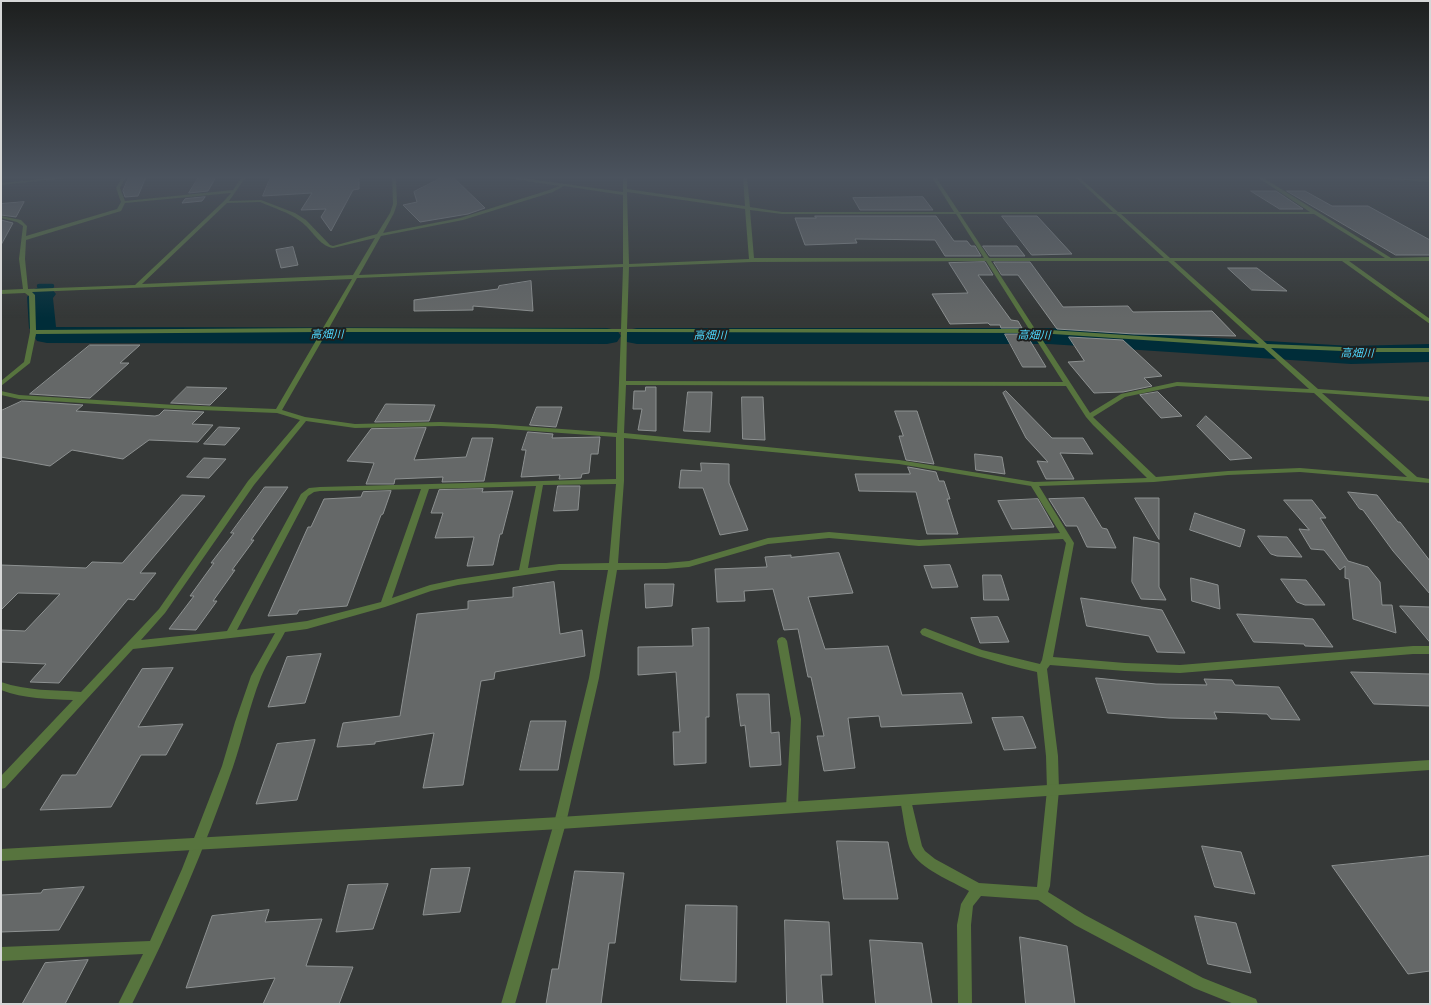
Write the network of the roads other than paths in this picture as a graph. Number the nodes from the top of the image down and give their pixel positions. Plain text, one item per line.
1 (22, 224) edge
2 (75, 224) edge
3 (203, 224) edge
4 (307, 224) edge
5 (386, 224) edge
6 (436, 224) edge
7 (625, 224) edge
8 (749, 224) edge
9 (964, 224) edge
10 (1130, 224) edge
11 (1333, 224) edge
12 (380, 235) junction
13 (23, 240) junction
14 (986, 259) junction
15 (1170, 259) junction
16 (1343, 259) junction
17 (1390, 259) junction
18 (1430, 259) edge
19 (752, 260) junction
20 (626, 265) junction
21 (355, 277) junction
22 (137, 286) junction
23 (26, 291) junction
24 (1, 292) edge
25 (1430, 322) edge
26 (33, 332) junction
27 (624, 332) junction
28 (323, 334) junction
29 (1036, 334) junction
30 (1267, 346) junction
31 (1430, 350) edge
32 (623, 383) junction
33 (1, 384) edge
34 (1068, 384) junction
35 (1317, 391) junction
36 (1, 394) edge
37 (1430, 398) edge
38 (278, 411) junction
39 (1089, 417) junction
40 (304, 419) junction
41 (620, 435) junction
42 (1154, 480) junction
43 (1415, 480) junction
44 (620, 481) junction
45 (1430, 482) edge
46 (540, 483) junction
47 (1034, 484) junction
48 (426, 486) junction
49 (1066, 536) junction
50 (613, 566) junction
51 (523, 571) junction
52 (385, 604) junction
53 (282, 630) junction
54 (925, 632) dead end
55 (230, 635) junction
56 (782, 641) dead end
57 (131, 645) junction
58 (1430, 650) edge
59 (1044, 665) junction
60 (1, 686) edge
61 (84, 696) junction
62 (1430, 765) edge
63 (1, 784) edge
64 (1053, 790) junction
65 (906, 800) junction
66 (792, 807) junction
67 (560, 823) junction
68 (198, 843) junction
69 (1, 855) edge
70 (978, 889) junction
71 (1040, 894) junction
72 (154, 947) junction
73 (1, 954) edge
74 (125, 1004) edge
75 (508, 1004) edge
76 (965, 1004) edge
77 (1251, 1004) edge

1 - 13 street
2 - 13 street
3 - 22 street
4 - 12 street
5 - 12 street
6 - 12 street
7 - 20 street
8 - 19 street
9 - 14 street
10 - 15 street
11 - 17 street
12 - 21 street
13 - 23 street
14 - 15 street
14 - 19 street
14 - 29 street
15 - 16 street
15 - 30 street
16 - 17 street
16 - 25 street
17 - 18 street
19 - 20 street
20 - 21 street
20 - 27 street
21 - 22 street
21 - 28 street
22 - 23 street
23 - 24 street
23 - 26 street
26 - 28 street
26 - 33 street
27 - 28 street
27 - 29 street
27 - 32 street
28 - 38 street
29 - 30 street
29 - 34 street
30 - 31 street
30 - 35 street
32 - 34 street
32 - 41 street
34 - 39 street
35 - 37 street
35 - 39 street
35 - 43 street
36 - 38 street
38 - 40 street
39 - 42 street
40 - 41 street
40 - 57 street
41 - 44 street
41 - 47 street
42 - 43 street
42 - 47 street
43 - 45 street
44 - 46 street
44 - 50 street
46 - 48 street
46 - 51 street
47 - 49 street
48 - 52 street
48 - 55 street
49 - 50 street
49 - 59 street
50 - 51 street
50 - 67 street
51 - 52 street
52 - 53 street
53 - 55 street
53 - 68 street
54 - 59 street
55 - 57 street
56 - 66 street
57 - 61 street
58 - 59 street
59 - 64 street
60 - 61 street
61 - 63 street
62 - 64 street
64 - 65 street
64 - 71 street
65 - 66 street
65 - 70 street
66 - 67 street
67 - 68 street
67 - 75 street
68 - 69 street
68 - 72 street
70 - 71 street
70 - 76 street
71 - 77 street
72 - 73 street
72 - 74 street

